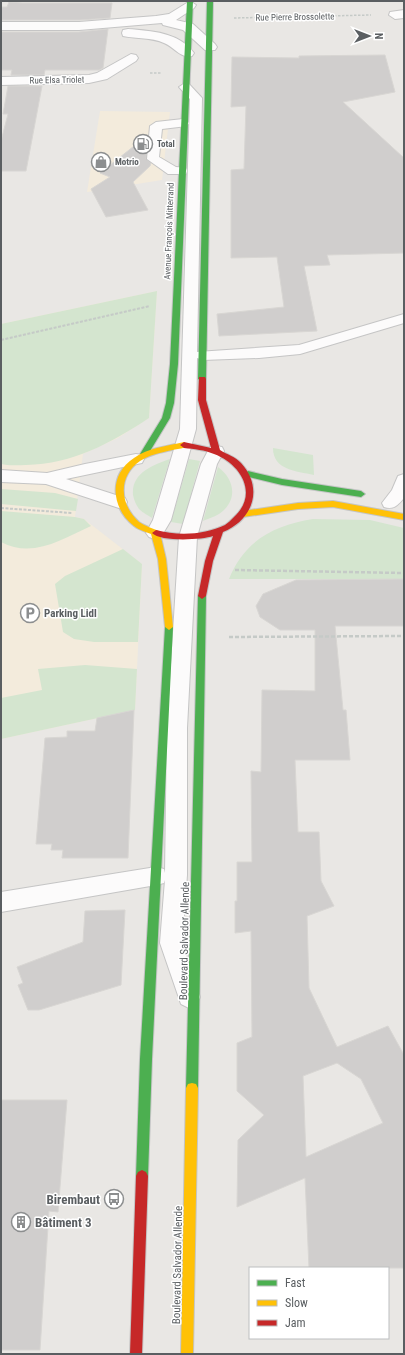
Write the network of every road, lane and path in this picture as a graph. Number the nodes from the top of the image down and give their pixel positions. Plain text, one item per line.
1 (210, 1) edge
2 (190, 3) edge
3 (400, 14) edge
4 (210, 18) junction
5 (156, 20) junction
6 (1, 26) edge
7 (79, 26) junction
8 (188, 27) junction
9 (155, 35) junction
10 (210, 47) junction
11 (187, 53) junction
12 (132, 58) dead end
13 (1, 81) edge
14 (185, 87) junction
15 (183, 123) junction
16 (181, 171) junction
17 (176, 300) junction
18 (404, 318) edge
19 (1, 340) edge
20 (203, 355) junction
21 (184, 445) junction
22 (216, 450) junction
23 (140, 457) junction
24 (248, 474) junction
25 (1, 476) edge
26 (47, 479) junction
27 (404, 480) edge
28 (369, 496) dead end
29 (119, 502) junction
30 (392, 504) edge
31 (1, 508) edge
32 (73, 513) dead end
33 (242, 514) junction
34 (404, 517) edge
35 (219, 530) junction
36 (155, 533) junction
37 (188, 537) junction
38 (230, 566) dead end
39 (404, 573) edge
40 (404, 636) edge
41 (201, 637) junction
42 (156, 876) junction
43 (1, 902) edge
44 (195, 1015) junction
45 (138, 1316) junction
46 (136, 1354) edge
47 (151, 1354) edge
48 (187, 1354) edge

1 - 4 main road
2 - 5 street
2 - 8 main road, Avenue François Mitterrand
3 - 4 path, Rue Pierre Brossolette
4 - 10 main road
5 - 7 street
5 - 8 street
6 - 7 street
7 - 9 street
8 - 9 street
8 - 10 street
8 - 11 main road, Avenue François Mitterrand
9 - 11 street
10 - 20 main road
11 - 14 main road, Avenue François Mitterrand
12 - 13 street, Rue Elsa Triolet
14 - 15 main road, Avenue François Mitterrand
14 - 21 lane
15 - 16 main road, Avenue François Mitterrand
15 - 16 lane
16 - 17 main road, Avenue François Mitterrand
17 - 19 path
17 - 23 main road, Avenue François Mitterrand
18 - 20 lane
20 - 22 main road
21 - 22 main road
21 - 23 main road
21 - 36 lane
22 - 24 main road
22 - 37 lane
23 - 26 lane
23 - 29 main road, Avenue François Mitterrand
24 - 28 main road
24 - 33 main road
25 - 26 lane
26 - 29 lane
27 - 30 lane
29 - 36 main road
31 - 32 path
33 - 34 main road
33 - 35 main road
35 - 37 main road
35 - 41 main road, Boulevard Salvador Allende
36 - 37 main road
36 - 42 main road
37 - 44 lane
38 - 39 path
40 - 41 path
41 - 44 main road, Boulevard Salvador Allende
42 - 43 lane
42 - 45 main road
44 - 48 main road, Boulevard Salvador Allende
45 - 46 main road
45 - 47 lane

